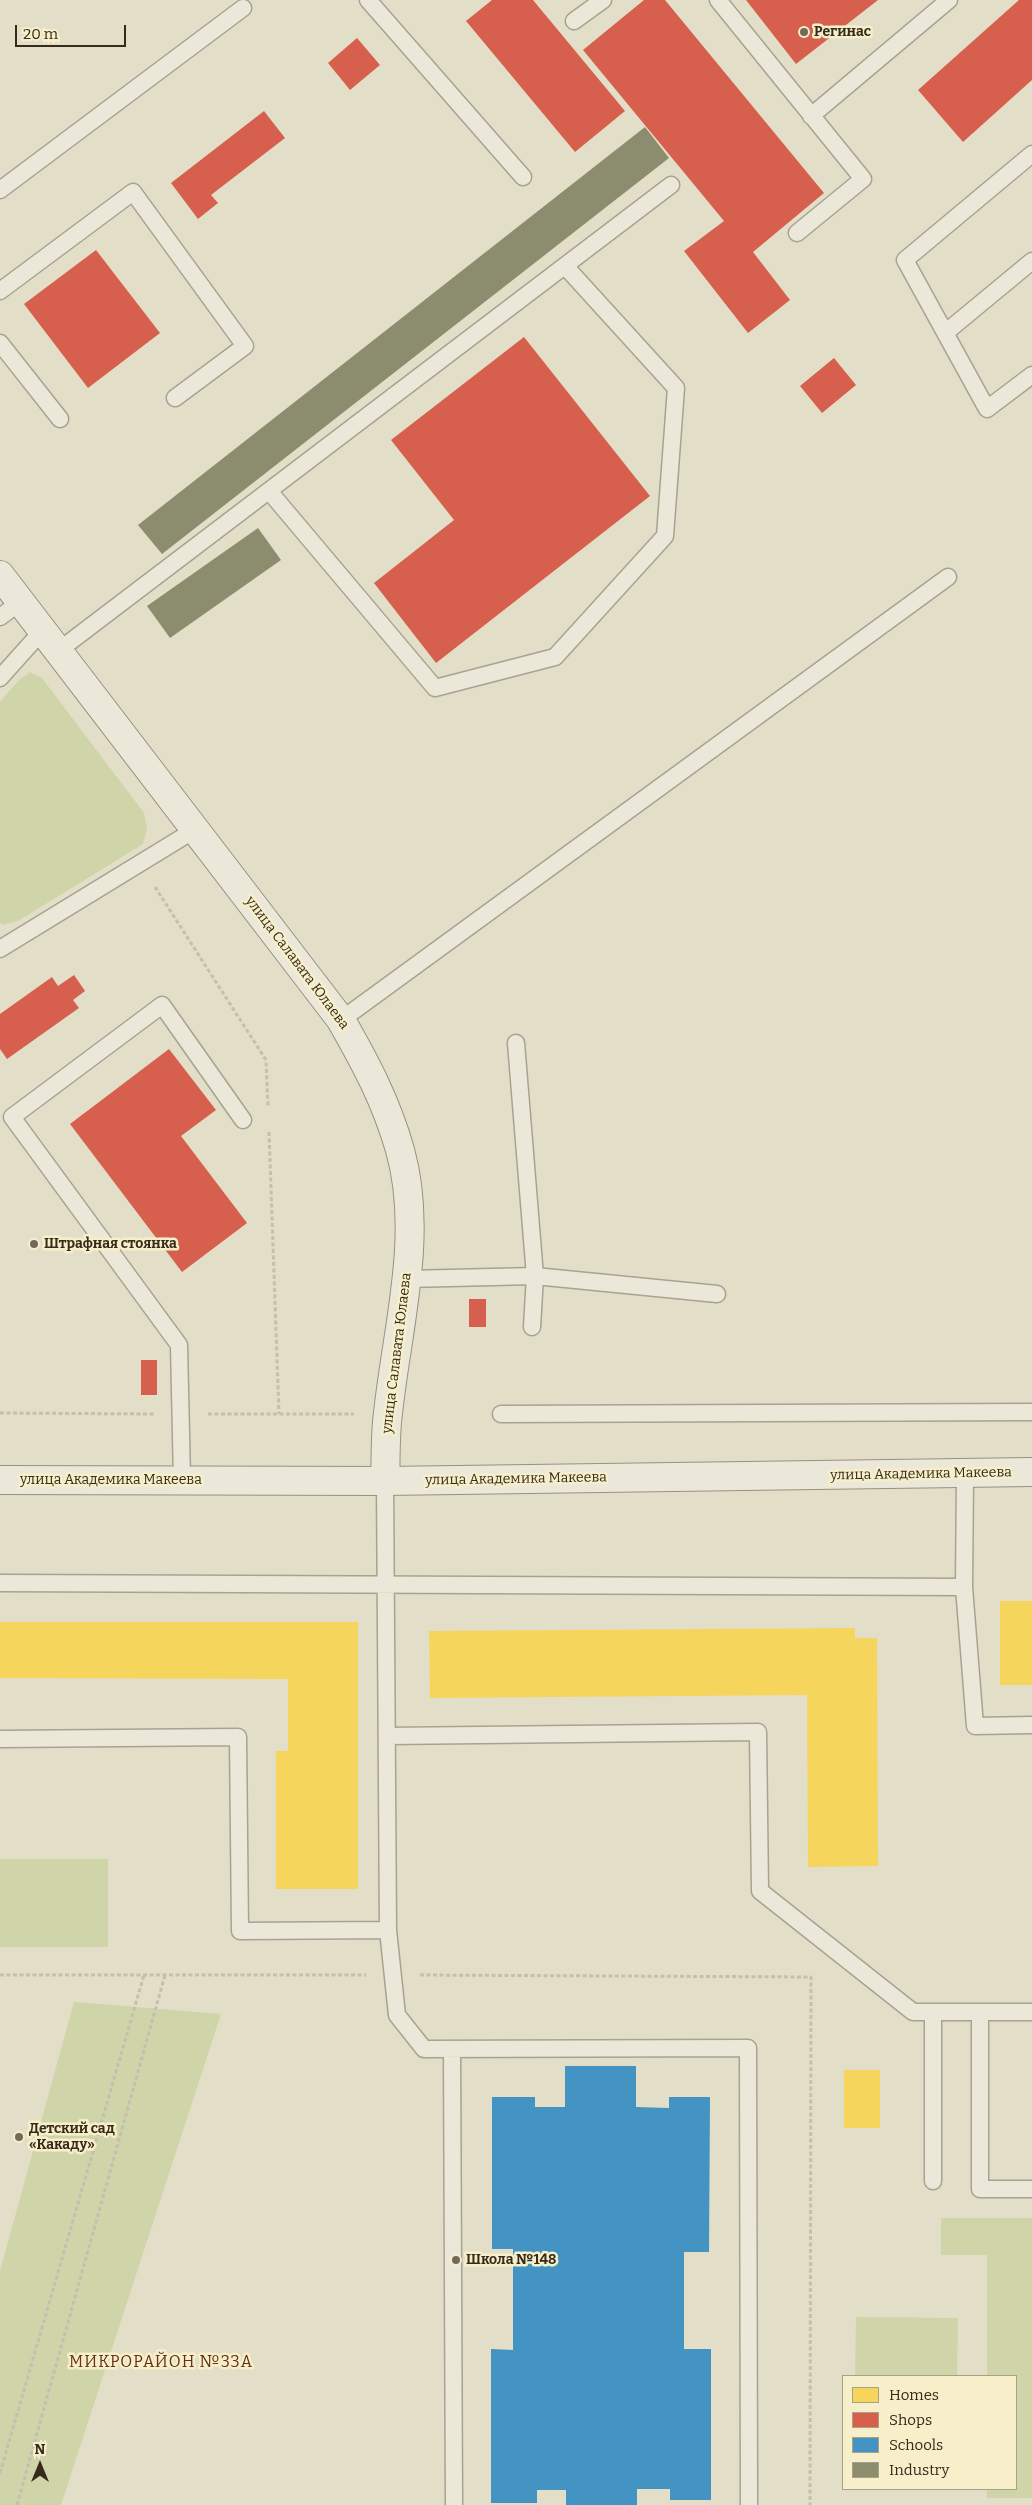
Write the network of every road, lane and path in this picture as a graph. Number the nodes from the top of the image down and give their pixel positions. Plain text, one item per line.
1 (368, 0) edge
2 (603, 0) edge
3 (718, 0) edge
4 (949, 0) edge
5 (243, 8) dead end
6 (574, 21) dead end
7 (811, 116) junction
8 (1032, 154) edge
9 (523, 177) dead end
10 (671, 185) dead end
11 (0, 190) edge
12 (797, 233) dead end
13 (1032, 261) edge
14 (565, 266) junction
15 (0, 291) edge
16 (945, 333) junction
17 (0, 343) edge
18 (1032, 375) edge
19 (176, 398) dead end
20 (60, 419) dead end
21 (269, 491) junction
22 (0, 575) edge
23 (948, 576) dead end
24 (10, 609) edge
25 (50, 641) junction
26 (0, 678) edge
27 (196, 829) junction
28 (0, 949) edge
29 (341, 1020) junction
30 (516, 1043) dead end
31 (243, 1120) dead end
32 (535, 1276) junction
33 (406, 1279) junction
34 (717, 1294) dead end
35 (532, 1327) dead end
36 (1032, 1412) edge
37 (501, 1414) dead end
38 (1032, 1472) edge
39 (964, 1474) junction
40 (0, 1480) edge
41 (182, 1480) junction
42 (385, 1481) junction
43 (0, 1583) edge
44 (386, 1584) junction
45 (964, 1587) junction
46 (1032, 1725) edge
47 (387, 1736) junction
48 (0, 1739) edge
49 (388, 1930) junction
50 (0, 1975) edge
51 (144, 1975) junction
52 (164, 1975) junction
53 (392, 1975) junction
54 (933, 2012) junction
55 (980, 2012) junction
56 (1032, 2012) edge
57 (452, 2049) junction
58 (933, 2181) dead end
59 (1032, 2189) edge
60 (0, 2472) edge
61 (17, 2505) edge
62 (454, 2505) edge
63 (749, 2505) edge
64 (810, 2505) edge

1 - 9 lane
2 - 6 lane
3 - 7 lane
4 - 7 lane
5 - 11 lane
7 - 12 lane
8 - 16 lane
10 - 14 lane
13 - 16 lane
14 - 21 lane
14 - 21 lane
15 - 19 lane
16 - 18 lane
17 - 20 lane
21 - 25 lane
22 - 24 street, улица Салавата Юлаева
23 - 29 lane
24 - 25 street, улица Салавата Юлаева
25 - 26 lane
25 - 27 street, улица Салавата Юлаева
27 - 28 lane
27 - 29 street, улица Салавата Юлаева
29 - 33 street, улица Салавата Юлаева
30 - 32 lane
31 - 41 lane
32 - 33 lane
32 - 34 lane
32 - 35 lane
33 - 42 street, улица Салавата Юлаева
36 - 37 lane
38 - 39 street, улица Академика Макеева
39 - 42 street, улица Академика Макеева
39 - 45 lane
40 - 41 street, улица Академика Макеева
41 - 42 street, улица Академика Макеева
42 - 44 lane
43 - 44 lane
44 - 45 lane
44 - 47 lane
45 - 46 lane
47 - 49 lane
47 - 54 lane
48 - 49 lane
49 - 53 lane
50 - 51 path
51 - 52 path
51 - 60 path
52 - 53 path
52 - 61 path
53 - 57 lane
53 - 64 path
54 - 55 lane
54 - 58 lane
55 - 56 lane
55 - 59 lane
57 - 62 lane
57 - 63 lane

